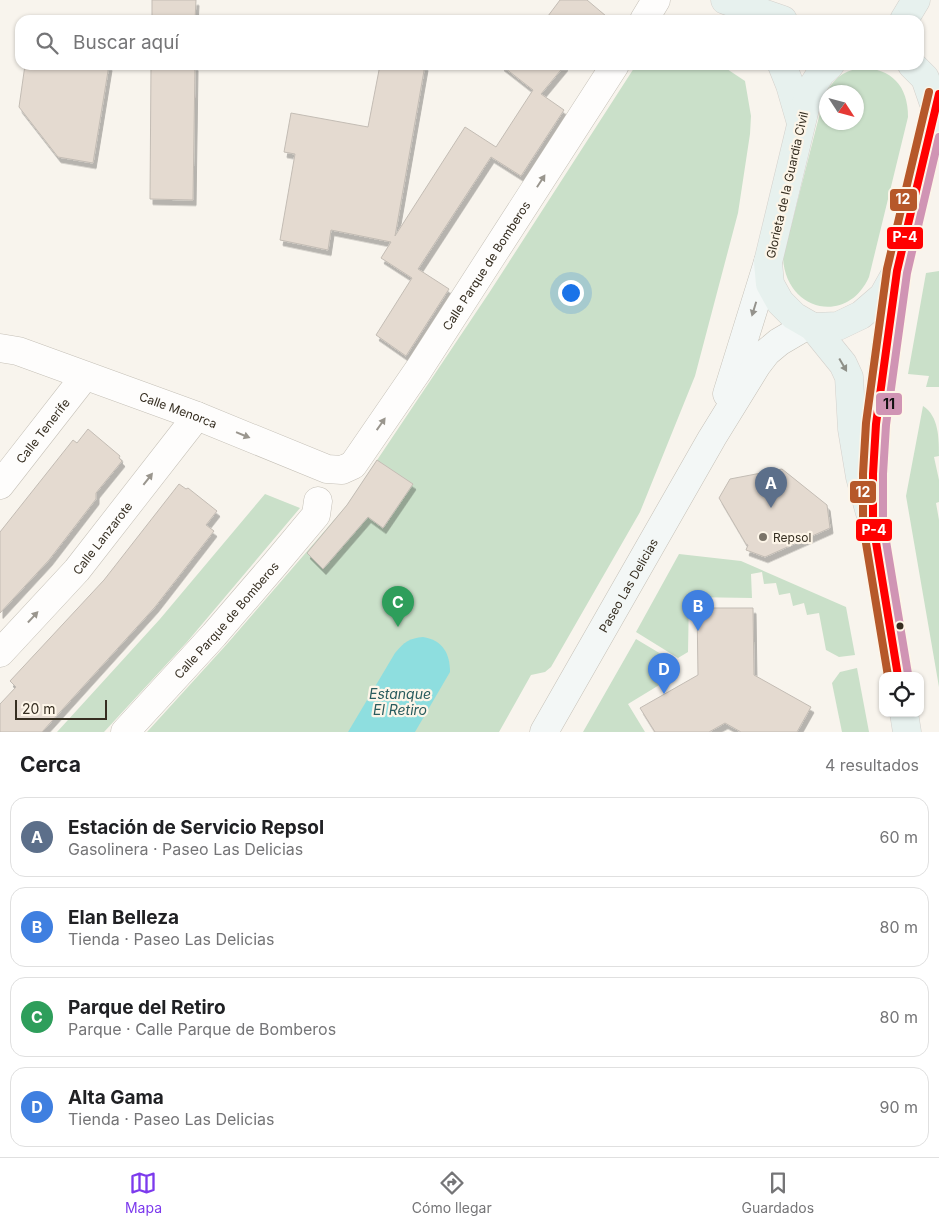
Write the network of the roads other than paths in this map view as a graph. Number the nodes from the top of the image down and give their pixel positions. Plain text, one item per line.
1 (656, 0) edge
2 (719, 0) edge
3 (725, 0) edge
4 (916, 0) edge
5 (647, 15) edge
6 (737, 15) edge
7 (768, 15) edge
8 (907, 15) edge
9 (612, 70) edge
10 (784, 70) edge
11 (824, 70) edge
12 (917, 70) edge
13 (937, 101) edge
14 (801, 124) junction
15 (768, 262) junction
16 (897, 271) junction
17 (810, 326) junction
18 (0, 348) edge
19 (85, 376) junction
20 (197, 416) junction
21 (712, 438) junction
22 (353, 464) joint
23 (0, 485) edge
24 (318, 501) dead end
25 (873, 524) junction
26 (0, 653) edge
27 (897, 672) edge
28 (905, 717) edge
29 (125, 732) edge
30 (544, 732) edge
31 (908, 732) edge

1 - 5 street
2 - 6 main road
3 - 7 main road
4 - 8 main road
22 -> 9 street, Calle Parque de Bomberos
10 - 14 main road
11 - 14 main road, Glorieta de la Guardia Civil
12 - 13 main road
13 - 16 main road
14 - 15 main road, Glorieta de la Guardia Civil
15 - 17 main road, Glorieta de la Guardia Civil
15 -> 21 street, Paseo Las Delicias
16 - 17 main road
16 - 25 main road
17 - 21 street, Paseo Las Delicias
17 -> 25 main road, Glorieta de la Guardia Civil
18 - 19 street, Calle Menorca
19 - 20 street, Calle Menorca
19 - 23 street, Calle Tenerife
20 -> 22 street, Calle Menorca
26 -> 20 street, Calle Lanzarote
21 - 30 street, Paseo Las Delicias
24 - 29 street, Calle Parque de Bomberos
25 - 27 main road
28 - 31 main road

